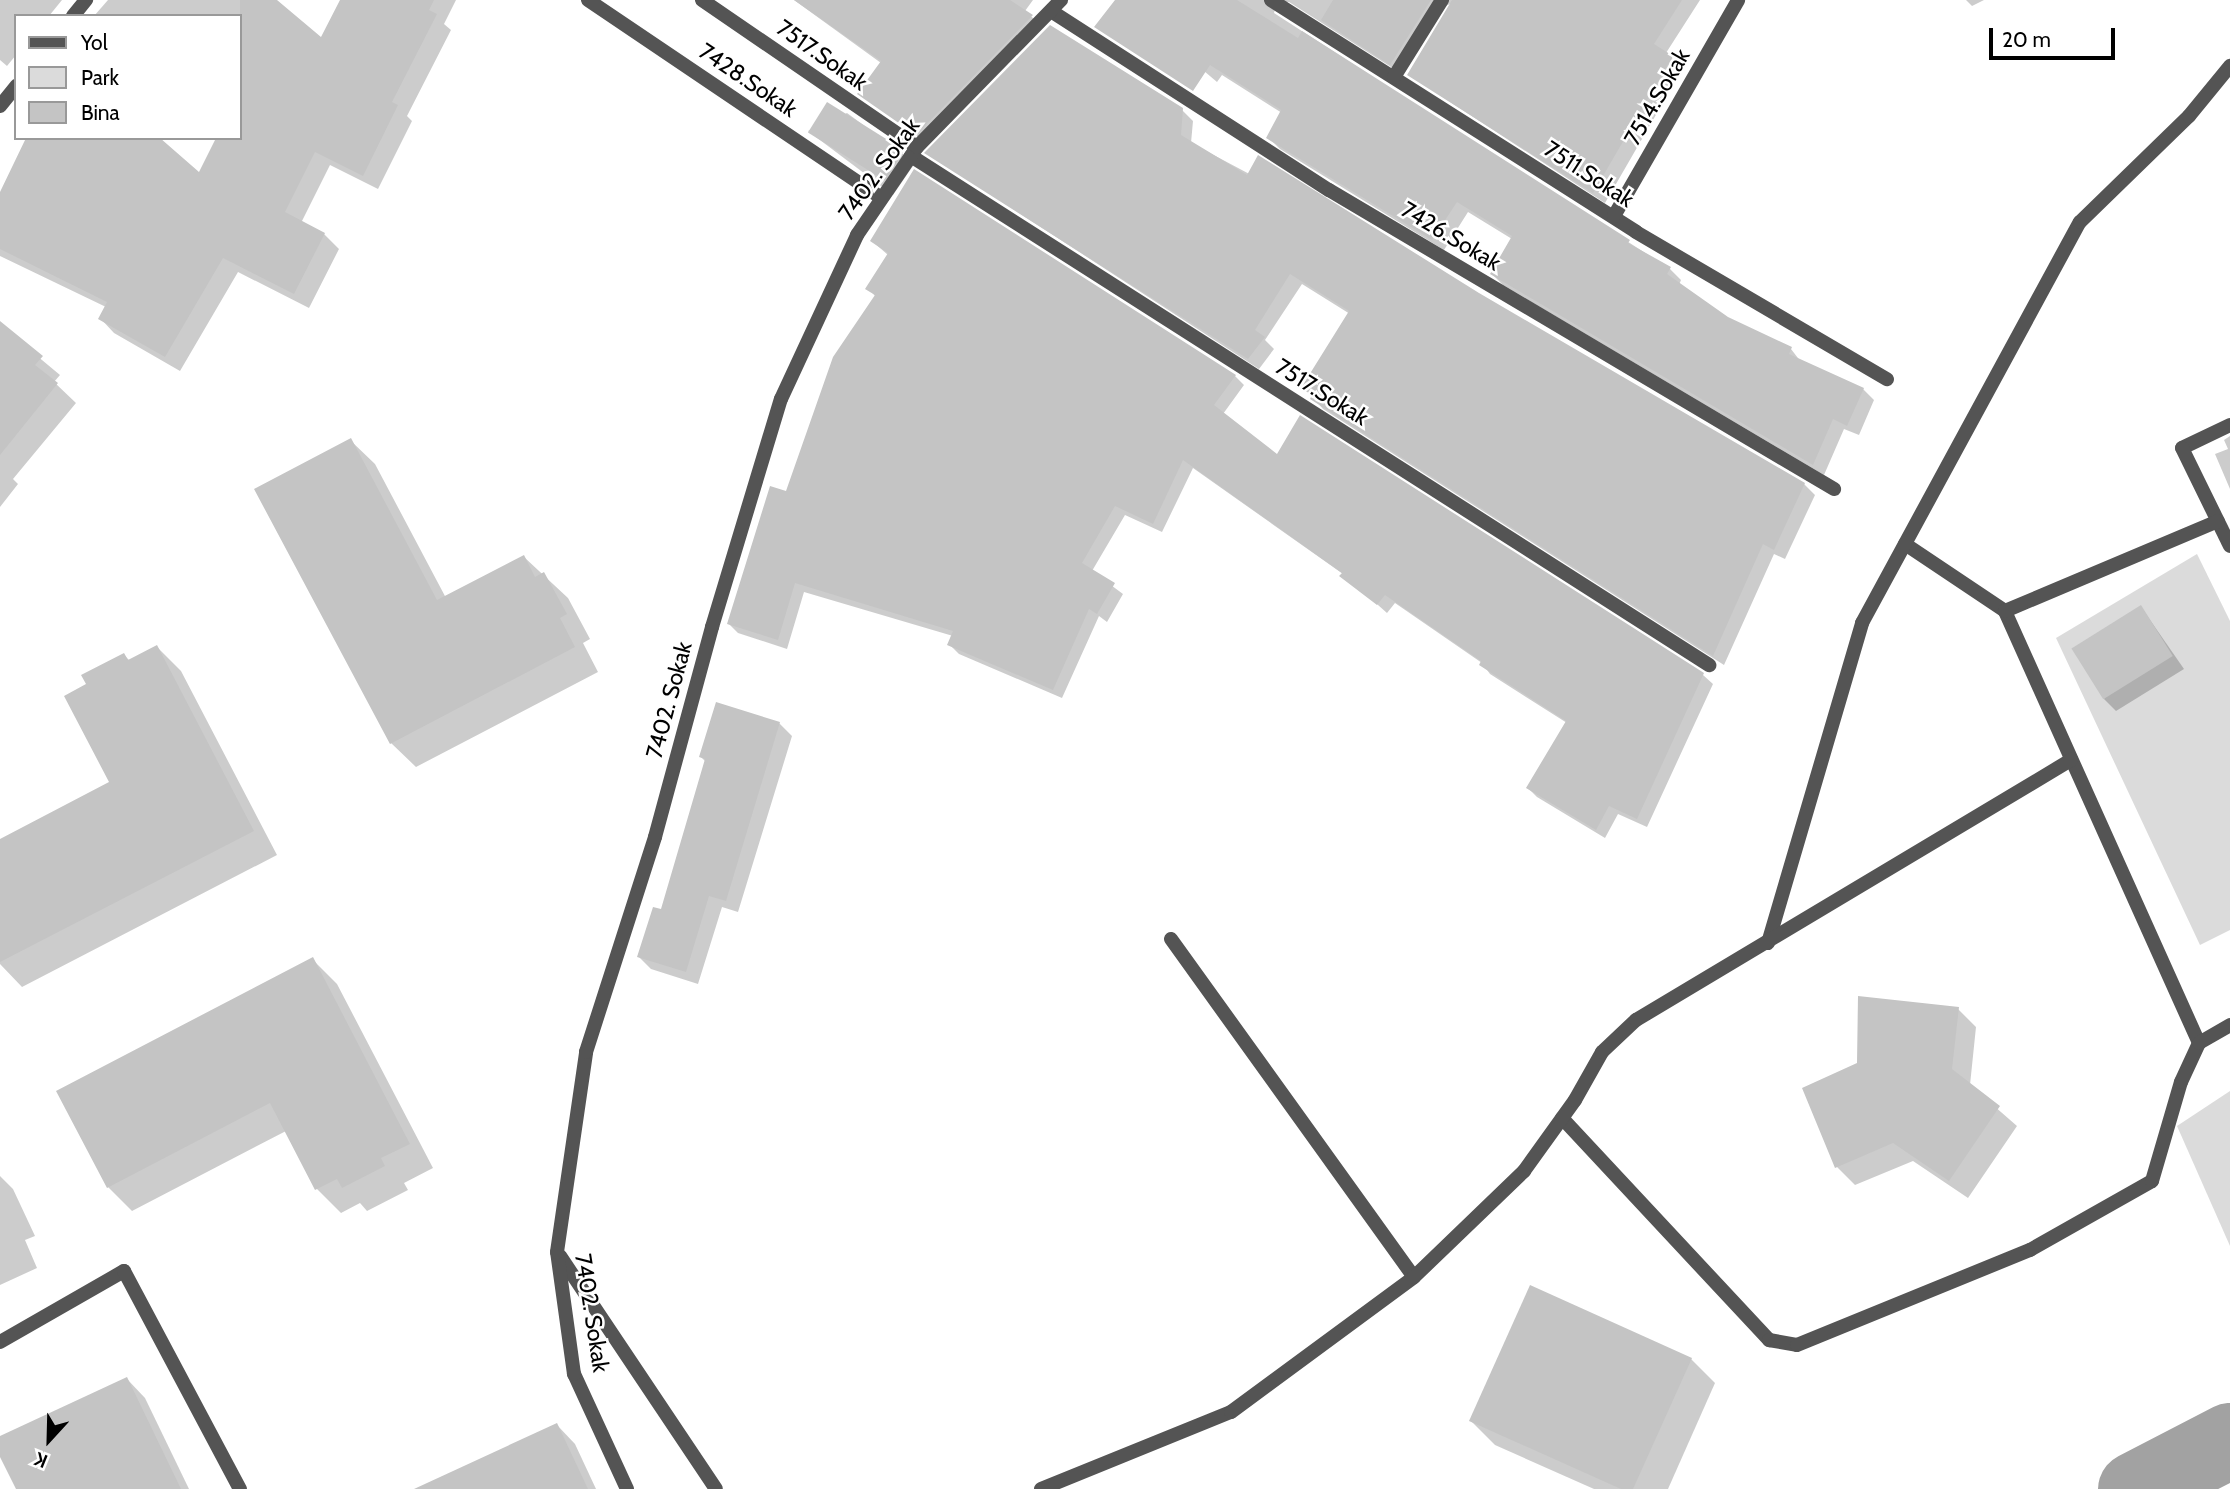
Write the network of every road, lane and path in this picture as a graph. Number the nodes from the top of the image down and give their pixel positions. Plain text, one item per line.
1 (86, 0) edge
2 (589, 0) edge
3 (702, 0) edge
4 (1271, 0) edge
5 (1442, 0) edge
6 (1738, 0) edge
7 (1056, 5) edge
8 (75, 14) edge
9 (2230, 66) edge
10 (1394, 77) junction
11 (914, 152) junction
12 (882, 198) junction
13 (1614, 216) junction
14 (1887, 379) dead end
15 (2230, 425) edge
16 (1834, 489) dead end
17 (2218, 521) junction
18 (1905, 544) junction
19 (2230, 546) edge
20 (2005, 611) junction
21 (1709, 664) dead end
22 (2071, 760) junction
23 (1171, 939) dead end
24 (1768, 943) junction
25 (2230, 1025) edge
26 (2199, 1042) junction
27 (1562, 1118) junction
28 (557, 1252) junction
29 (1414, 1276) junction
30 (0, 1342) edge
31 (240, 1489) edge
32 (627, 1489) edge
33 (716, 1489) edge
34 (1041, 1489) edge

1 - 8 street
2 - 12 street, 7428.Sokak
3 - 11 street, 7517.Sokak
4 - 10 street, 7511.Sokak
5 - 10 street
6 - 13 street, 7514.Sokak
7 - 11 street, 7402. Sokak
7 - 16 street, 7426.Sokak
9 - 18 street
10 - 13 street, 7511.Sokak
11 - 12 street, 7402. Sokak
11 - 21 street, 7517.Sokak
12 - 28 street, 7402. Sokak
13 - 14 street, 7511.Sokak
15 - 17 street
17 - 19 street
17 - 20 street
18 - 20 street
18 - 24 street
20 - 22 street
22 - 24 street
22 - 26 street
23 - 29 street
24 - 27 street
25 - 26 street
26 - 27 street
27 - 29 street
28 - 32 street, 7402. Sokak
28 - 33 street
29 - 34 street
30 - 31 street

